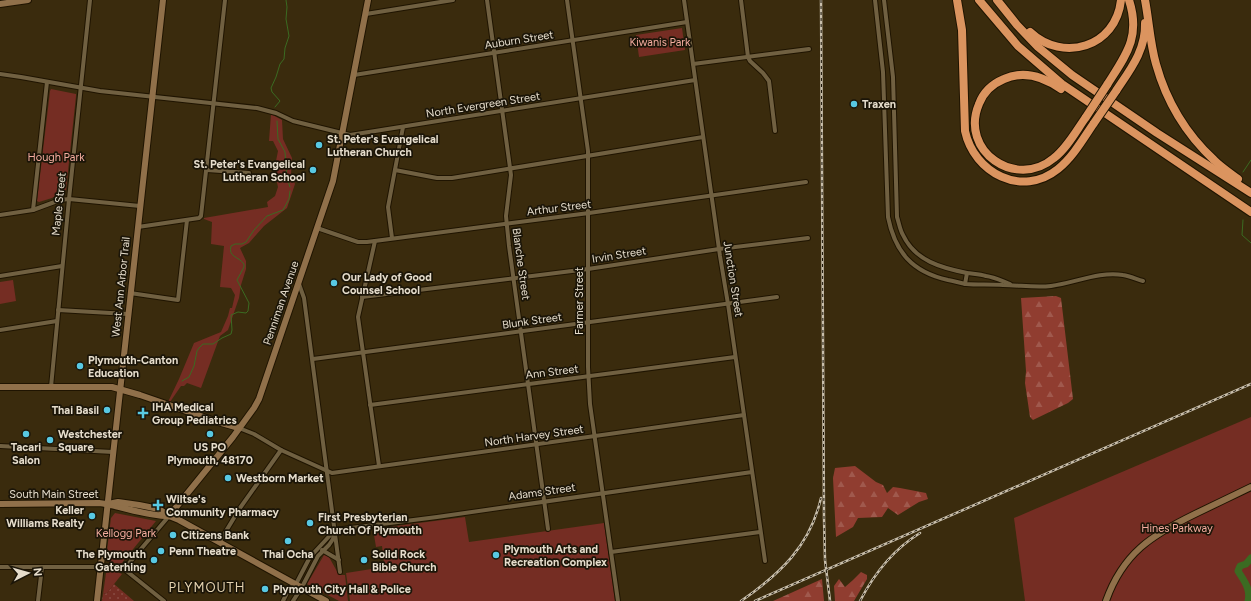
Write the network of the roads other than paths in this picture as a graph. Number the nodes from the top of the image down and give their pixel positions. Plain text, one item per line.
1 (28, 0) edge
2 (90, 0) edge
3 (162, 0) edge
4 (225, 0) edge
5 (368, 0) edge
6 (453, 0) edge
7 (487, 0) edge
8 (568, 0) edge
9 (684, 0) edge
10 (741, 0) edge
11 (957, 0) edge
12 (979, 0) edge
13 (1121, 0) edge
14 (1129, 0) edge
15 (1144, 0) edge
16 (875, 1) edge
17 (884, 1) edge
18 (997, 1) edge
19 (0, 4) edge
20 (366, 14) junction
21 (687, 22) junction
22 (573, 40) junction
23 (809, 49) dead end
24 (494, 52) junction
25 (748, 57) junction
26 (693, 64) junction
27 (892, 71) junction
28 (883, 72) junction
29 (0, 74) edge
30 (354, 75) junction
31 (695, 80) junction
32 (47, 82) junction
33 (80, 88) junction
34 (152, 96) junction
35 (581, 98) junction
36 (214, 103) junction
37 (502, 110) junction
38 (1114, 119) junction
39 (403, 127) junction
40 (775, 131) dead end
41 (342, 134) junction
42 (703, 137) junction
43 (886, 137) junction
44 (895, 138) junction
45 (588, 156) junction
46 (510, 168) junction
47 (206, 170) junction
48 (395, 170) junction
49 (249, 173) dead end
50 (806, 182) dead end
51 (1251, 190) edge
52 (1251, 193) edge
53 (711, 195) junction
54 (69, 199) junction
55 (140, 206) junction
56 (33, 210) junction
57 (1251, 212) edge
58 (589, 213) junction
59 (0, 216) edge
60 (187, 220) junction
61 (899, 222) junction
62 (507, 223) junction
63 (889, 224) junction
64 (138, 227) junction
65 (317, 228) junction
66 (392, 238) junction
67 (808, 238) dead end
68 (375, 241) junction
69 (719, 249) junction
70 (62, 266) junction
71 (588, 269) junction
72 (967, 273) junction
73 (0, 276) edge
74 (514, 277) junction
75 (1143, 281) dead end
76 (298, 283) junction
77 (965, 284) junction
78 (1014, 285) junction
79 (130, 292) junction
80 (362, 297) junction
81 (777, 297) dead end
82 (728, 304) junction
83 (58, 310) junction
84 (128, 314) junction
85 (57, 321) junction
86 (588, 322) junction
87 (0, 330) edge
88 (521, 331) junction
89 (363, 352) junction
90 (736, 357) junction
91 (313, 359) junction
92 (588, 376) junction
93 (528, 384) junction
94 (0, 387) edge
95 (51, 387) junction
96 (120, 389) junction
97 (370, 405) junction
98 (744, 415) junction
99 (239, 428) junction
100 (595, 436) junction
101 (537, 444) junction
102 (0, 446) edge
103 (281, 450) junction
104 (113, 452) junction
105 (379, 466) junction
106 (327, 470) junction
107 (752, 472) junction
108 (1251, 487) edge
109 (603, 492) junction
110 (545, 500) junction
111 (0, 504) edge
112 (108, 504) junction
113 (169, 516) junction
114 (548, 529) dead end
115 (335, 530) junction
116 (760, 532) junction
117 (220, 542) junction
118 (319, 547) junction
119 (324, 551) junction
120 (611, 552) junction
121 (339, 560) junction
122 (765, 561) dead end
123 (100, 566) junction
124 (0, 567) edge
125 (42, 567) junction
126 (124, 570) junction
127 (340, 572) dead end
128 (299, 586) junction
129 (38, 601) edge
130 (97, 601) edge
131 (164, 601) edge
132 (283, 601) edge
133 (293, 601) edge
134 (326, 601) edge
135 (618, 601) edge
136 (1106, 601) edge

1 - 19 street
2 - 33 street, Maple Street
3 - 34 street, West Ann Arbor Trail
4 - 36 street
5 - 20 street, Penniman Avenue
6 - 20 street
7 - 24 street, Blanche Street
8 - 22 street, Farmer Street
9 - 21 street, Junction Street
10 - 25 street
11 - 15 highway, bridge
12 - 38 highway
13 - 18 highway
14 - 38 highway, bridge
15 - 51 highway
16 - 17 street
16 - 28 street
17 - 27 street
18 - 52 highway
20 - 30 street, Penniman Avenue
21 - 22 street, Auburn Street
21 - 26 street, Junction Street
22 - 24 street, Auburn Street
22 - 35 street, Farmer Street
23 - 25 street
24 - 30 street, Auburn Street
24 - 37 street, Blanche Street
25 - 26 street
25 - 40 street
26 - 31 street, Junction Street
27 - 28 street
27 - 44 street
28 - 43 street
29 - 32 street, North Evergreen Street
30 - 41 street, Penniman Avenue
31 - 35 street, North Evergreen Street
31 - 42 street, Junction Street
32 - 33 street, North Evergreen Street
32 - 56 street
33 - 34 street, North Evergreen Street
33 - 54 street, Maple Street
34 - 36 street, North Evergreen Street
34 - 55 street, West Ann Arbor Trail
35 - 37 street, North Evergreen Street
35 - 45 street, Farmer Street
36 - 41 street, North Evergreen Street
36 - 47 street
37 - 39 street, North Evergreen Street
37 - 46 street, Blanche Street
38 - 57 highway
39 - 41 street, North Evergreen Street
39 - 48 street
41 - 65 street, Penniman Avenue
42 - 45 street
42 - 53 street, Junction Street
43 - 44 street
43 - 63 street
44 - 61 street
45 - 46 street
45 - 58 street, Farmer Street
46 - 48 street
46 - 62 street, Blanche Street
47 - 49 street
47 - 60 street
48 - 66 street
50 - 53 street, Arthur Street
53 - 58 street, Arthur Street
53 - 69 street, Junction Street
54 - 55 street
54 - 56 street
54 - 70 street, Maple Street
55 - 64 street, West Ann Arbor Trail
56 - 59 street
58 - 62 street, Arthur Street
58 - 71 street, Farmer Street
60 - 64 street
60 - 79 street
61 - 63 street
61 - 72 street
62 - 66 street, Arthur Street
62 - 74 street, Blanche Street
63 - 77 street
64 - 79 street, West Ann Arbor Trail
65 - 68 street, Arthur Street
65 - 76 street, Penniman Avenue
66 - 68 street, Arthur Street
67 - 69 street, Irvin Street
68 - 80 street
69 - 71 street, Irvin Street
69 - 82 street, Junction Street
70 - 73 street
70 - 83 street, Maple Street
71 - 74 street, Irvin Street
71 - 86 street, Farmer Street
72 - 77 street
72 - 78 street
74 - 80 street, Irvin Street
74 - 88 street, Blanche Street
75 - 78 street
76 - 91 street
76 - 99 street, Penniman Avenue
77 - 78 street
79 - 84 street, West Ann Arbor Trail
80 - 89 street
81 - 82 street, Blunk Street
82 - 86 street, Blunk Street
82 - 90 street, Junction Street
83 - 84 street
83 - 85 street, Maple Street
84 - 96 street, West Ann Arbor Trail
85 - 87 street
85 - 95 street, Maple Street
86 - 88 street, Blunk Street
86 - 92 street, Farmer Street
88 - 89 street, Blunk Street
88 - 93 street, Blanche Street
89 - 91 street, Blunk Street
89 - 97 street
90 - 92 street, Ann Street
90 - 98 street, Junction Street
91 - 106 street
92 - 93 street, Ann Street
92 - 100 street, Farmer Street
93 - 97 street, Ann Street
93 - 101 street, Blanche Street
94 - 95 street
95 - 96 street
96 - 99 street
96 - 104 street, West Ann Arbor Trail
97 - 105 street
98 - 100 street, North Harvey Street
98 - 107 street, Junction Street
99 - 103 street
99 - 113 street, Penniman Avenue
100 - 101 street, North Harvey Street
100 - 109 street, Farmer Street
101 - 105 street, North Harvey Street
101 - 110 street, Blanche Street
102 - 104 street
103 - 106 street
103 - 117 street
104 - 112 street, West Ann Arbor Trail
105 - 106 street, North Harvey Street
106 - 115 street
107 - 109 street, Adams Street
107 - 116 street, Junction Street
108 - 136 street
109 - 110 street, Adams Street
109 - 120 street, Farmer Street
110 - 114 street, Blanche Street
110 - 115 street, Adams Street
111 - 112 street, South Main Street
112 - 113 street, South Main Street
112 - 123 street, West Ann Arbor Trail
113 - 117 street, South Main Street
113 - 126 street, Penniman Avenue
115 - 118 street
115 - 119 street
115 - 121 street
116 - 120 street
116 - 122 street, Junction Street
117 - 128 street, South Main Street
118 - 119 street
118 - 128 street
119 - 121 street
119 - 128 street
120 - 135 street, Farmer Street
121 - 127 street
123 - 125 street
123 - 126 street
123 - 130 street, West Ann Arbor Trail
124 - 125 street
125 - 129 street
126 - 131 street
128 - 132 street
128 - 133 street
128 - 134 street, South Main Street

